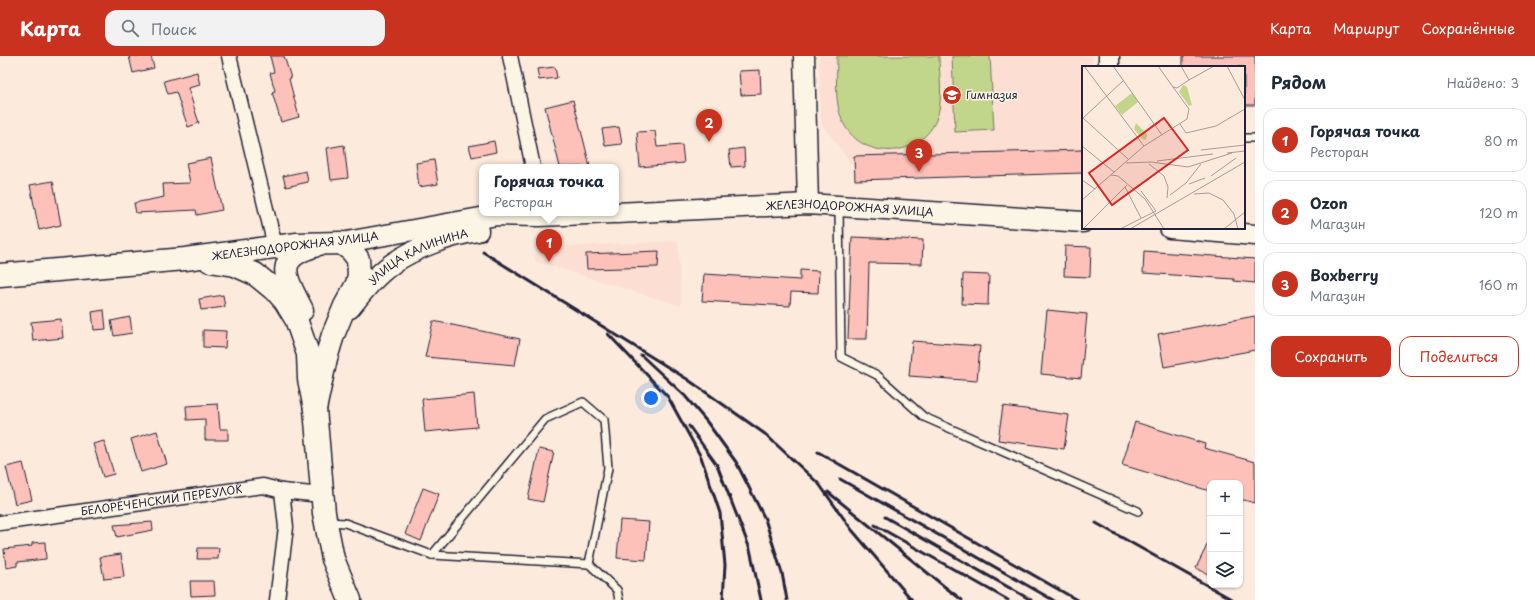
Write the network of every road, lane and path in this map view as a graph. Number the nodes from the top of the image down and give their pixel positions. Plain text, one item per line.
1 (229, 56) edge
2 (510, 56) edge
3 (804, 56) edge
4 (532, 164) edge
5 (808, 204) junction
6 (839, 206) junction
7 (619, 213) edge
8 (497, 216) edge
9 (537, 216) edge
10 (1082, 222) edge
11 (1182, 229) edge
12 (1255, 235) edge
13 (332, 243) junction
14 (275, 246) junction
15 (185, 259) junction
16 (0, 275) edge
17 (339, 321) junction
18 (308, 354) junction
19 (315, 409) junction
20 (282, 491) junction
21 (322, 495) junction
22 (1138, 511) dead end
23 (326, 521) junction
24 (0, 523) edge
25 (432, 555) junction
26 (589, 564) junction
27 (276, 600) edge
28 (350, 600) edge
29 (619, 600) edge

1 - 14 street
2 - 4 street
3 - 5 main road
5 - 6 main road, ЖЕЛЕЗНОДОРОЖНАЯ УЛИЦА
5 - 7 main road, ЖЕЛЕЗНОДОРОЖНАЯ УЛИЦА
6 - 10 main road, ЖЕЛЕЗНОДОРОЖНАЯ УЛИЦА
6 - 22 lane
8 - 13 main road, ЖЕЛЕЗНОДОРОЖНАЯ УЛИЦА
9 - 17 main road, УЛИЦА КАЛИНИНА
11 - 12 main road
13 - 14 main road, ЖЕЛЕЗНОДОРОЖНАЯ УЛИЦА
13 - 17 main road, УЛИЦА КАЛИНИНА
13 - 18 main road, УЛИЦА КАЛИНИНА
14 - 15 main road, ЖЕЛЕЗНОДОРОЖНАЯ УЛИЦА
15 - 16 main road, ЖЕЛЕЗНОДОРОЖНАЯ УЛИЦА
15 - 18 main road, УЛИЦА КАЛИНИНА
17 - 19 main road, УЛИЦА КАЛИНИНА
18 - 19 main road, УЛИЦА КАЛИНИНА
19 - 21 main road, УЛИЦА КАЛИНИНА
20 - 21 street, БЕЛОРЕЧЕНСКИЙ ПЕРЕУЛОК
20 - 24 street, БЕЛОРЕЧЕНСКИЙ ПЕРЕУЛОК
20 - 27 street
21 - 23 main road, УЛИЦА КАЛИНИНА
23 - 25 lane
23 - 28 main road, УЛИЦА КАЛИНИНА
25 - 26 lane
25 - 26 lane
26 - 29 lane

